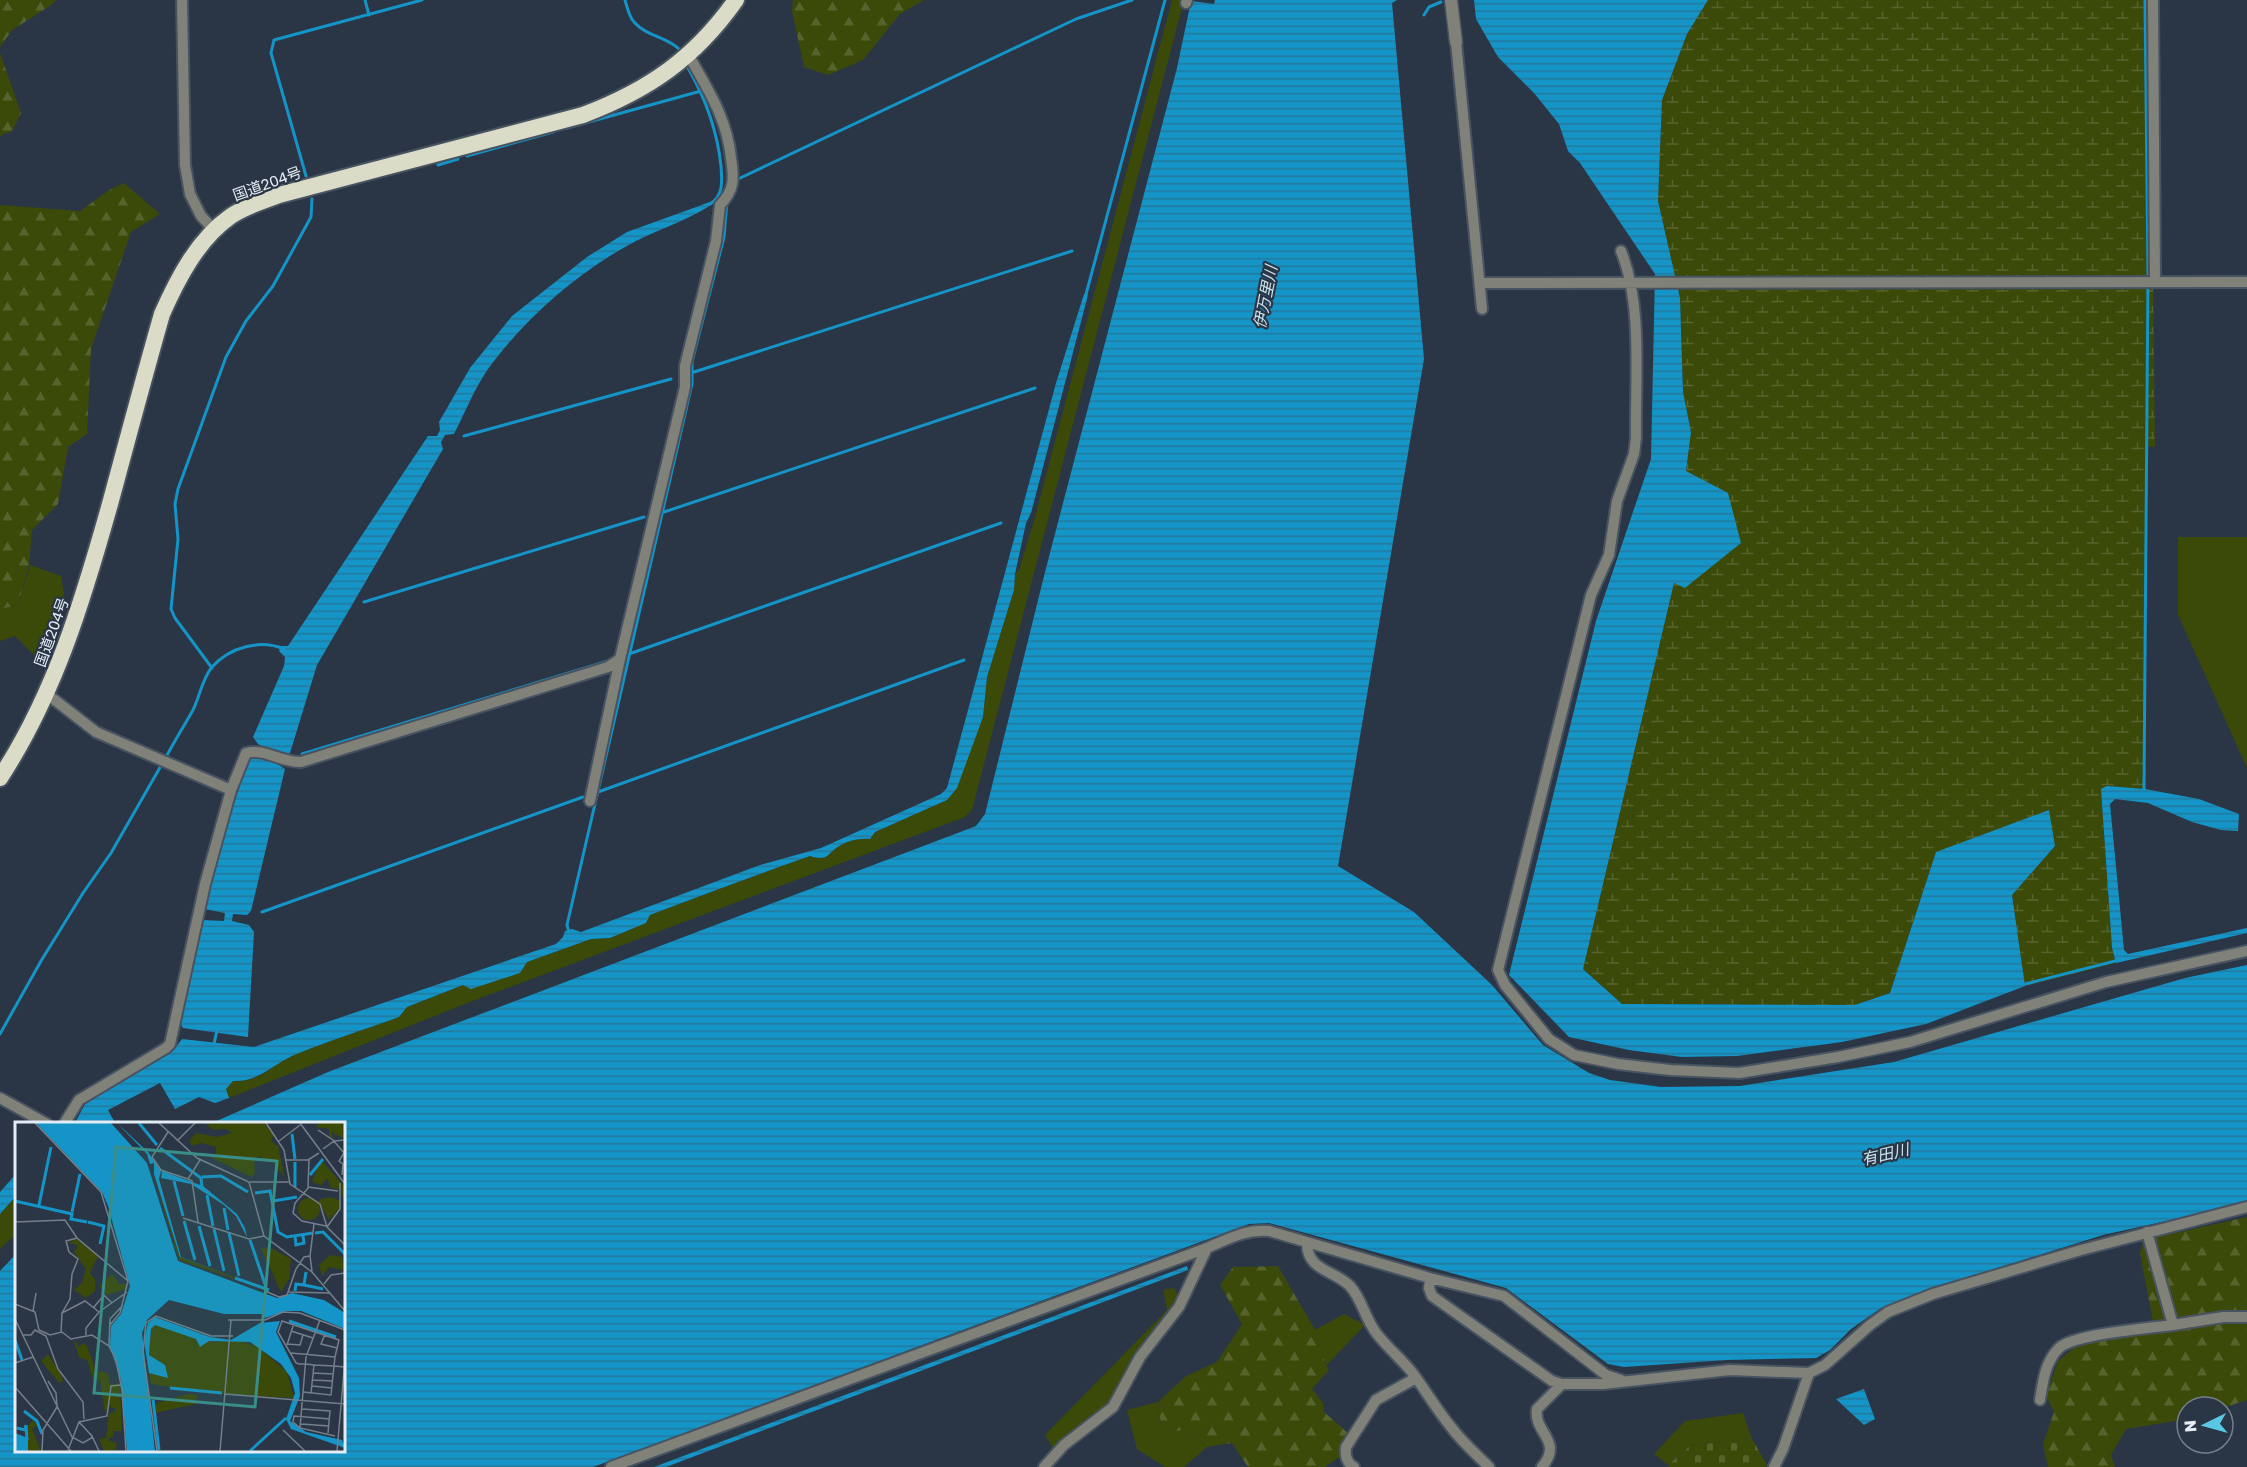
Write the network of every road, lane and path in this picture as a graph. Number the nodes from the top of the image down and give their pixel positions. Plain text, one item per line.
1 (182, 0) edge
2 (736, 0) edge
3 (1450, 0) edge
4 (2153, 0) edge
5 (1456, 42) joint
6 (689, 56) junction
7 (214, 230) junction
8 (1621, 251) dead end
9 (2156, 282) junction
10 (2247, 282) edge
11 (1480, 283) junction
12 (1637, 284) junction
13 (1482, 309) dead end
14 (620, 659) junction
15 (47, 694) junction
16 (0, 778) edge
17 (231, 790) junction
18 (590, 801) dead end
19 (2247, 951) edge
20 (0, 1098) edge
21 (43, 1122) edge
22 (65, 1122) edge
23 (2247, 1208) edge
24 (2147, 1232) junction
25 (1307, 1244) junction
26 (1208, 1248) junction
27 (1430, 1278) junction
28 (2247, 1317) edge
29 (2173, 1325) junction
30 (1809, 1373) junction
31 (1416, 1378) junction
32 (1621, 1380) junction
33 (1562, 1384) junction
34 (2040, 1400) dead end
35 (611, 1467) edge
36 (1044, 1467) edge
37 (1353, 1467) edge
38 (1489, 1467) edge
39 (1542, 1467) edge
40 (1774, 1467) edge

1 - 7 street
2 - 6 highway, 国道204号
3 - 5 street
4 - 9 street
5 - 11 street
6 - 7 highway, 国道204号
6 - 14 street
7 - 15 highway, 国道204号
8 - 12 street
9 - 10 street
9 - 12 street
11 - 12 street
11 - 13 street
12 - 19 street
14 - 17 street
14 - 18 street
15 - 16 highway, 国道204号
15 - 17 street
17 - 22 street
20 - 21 street
23 - 24 street
24 - 29 street
24 - 30 street
25 - 26 street
25 - 27 street
25 - 31 street
26 - 35 street
26 - 36 street
27 - 32 street
27 - 33 street
28 - 29 street
29 - 34 street
30 - 32 street
30 - 40 street
31 - 37 street
31 - 38 street
32 - 33 street
33 - 39 street

